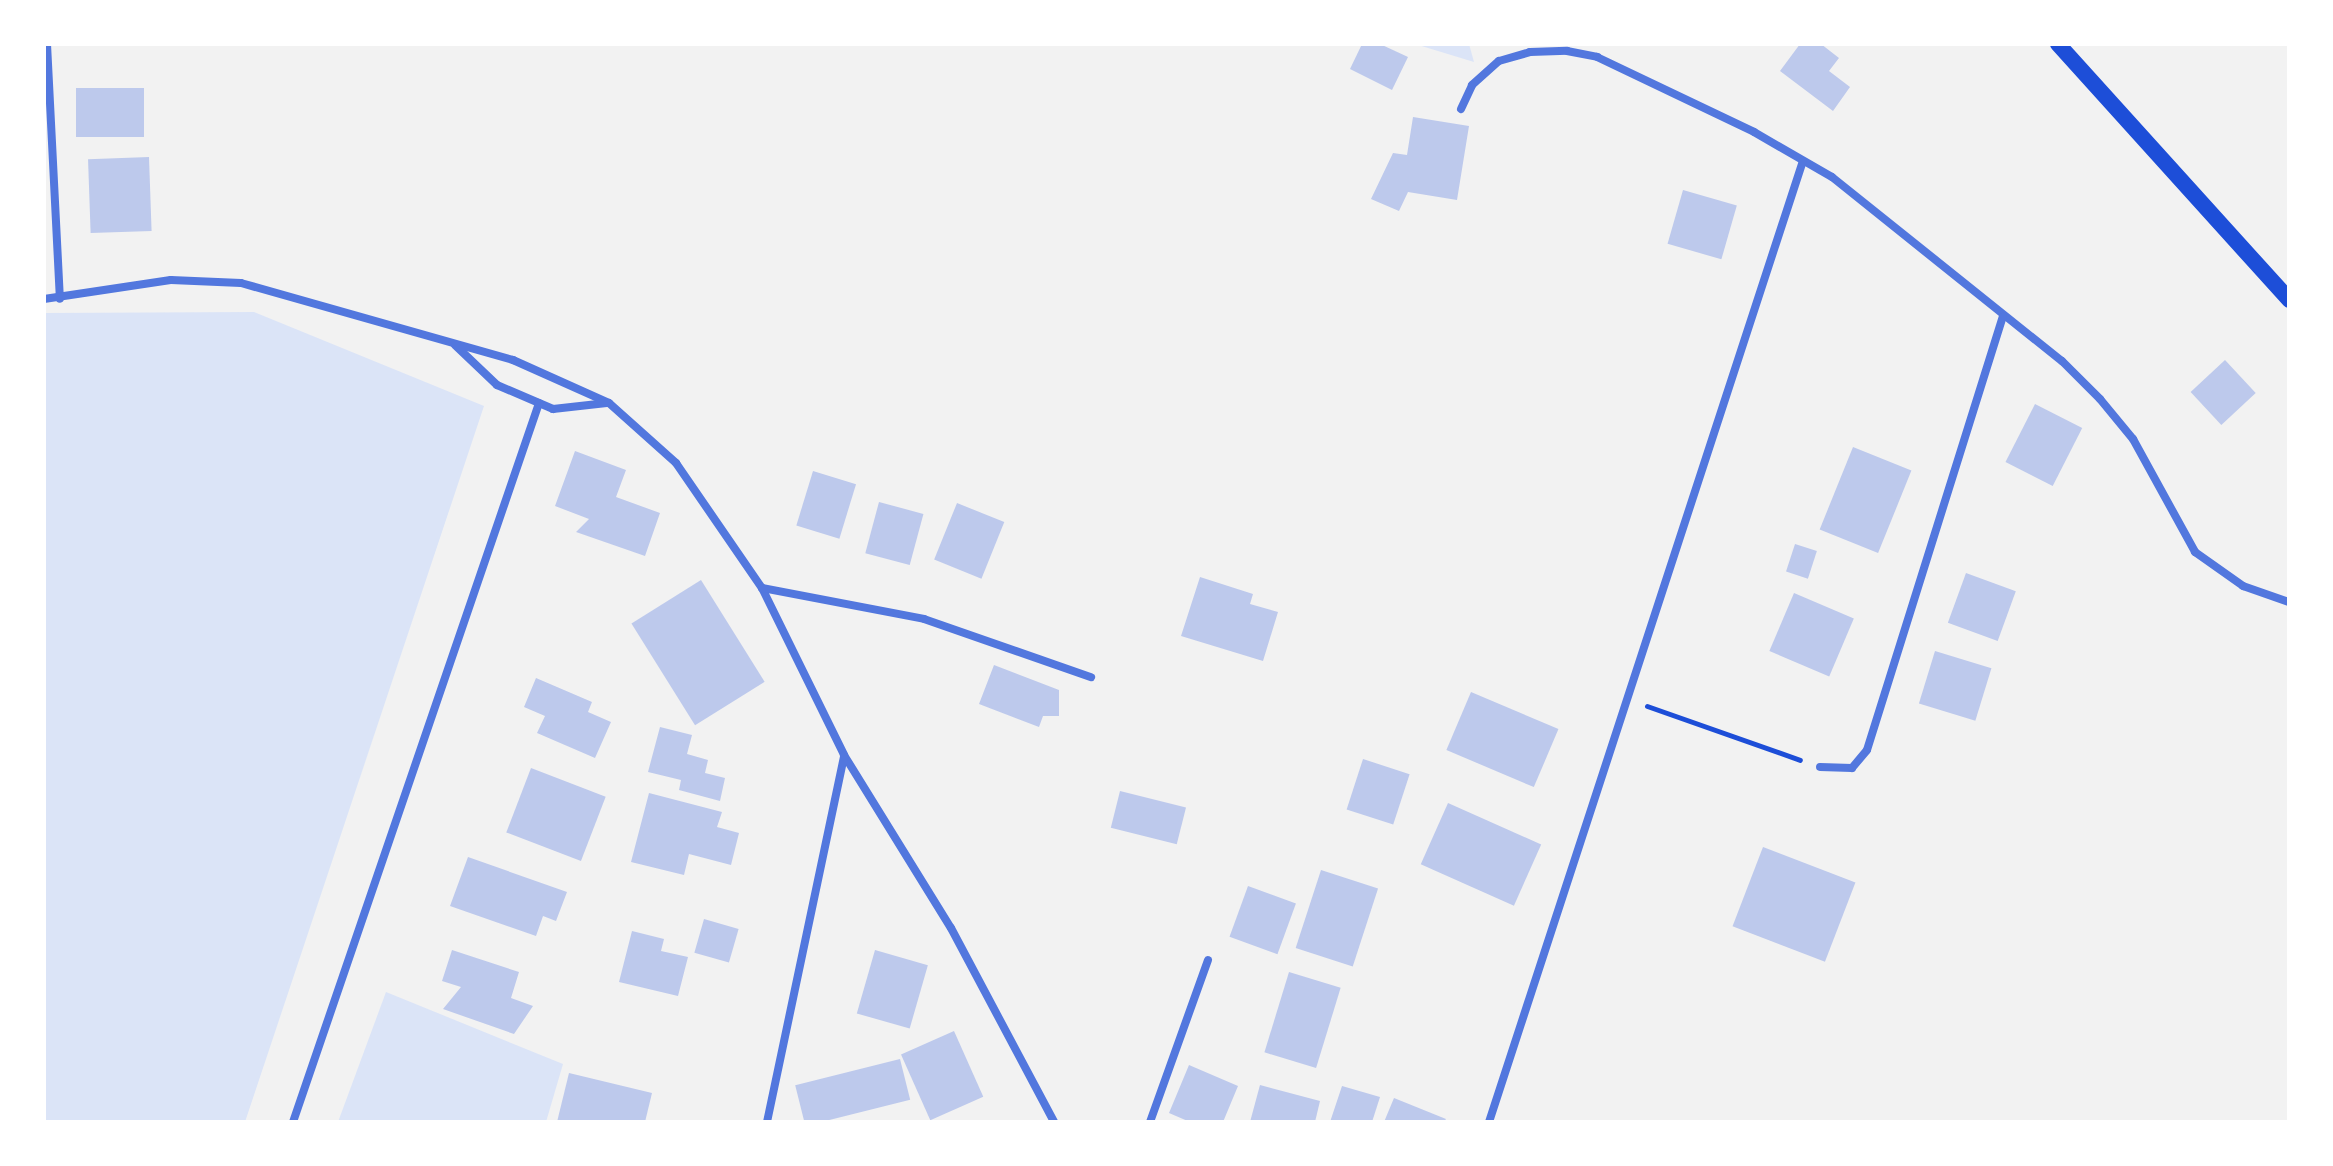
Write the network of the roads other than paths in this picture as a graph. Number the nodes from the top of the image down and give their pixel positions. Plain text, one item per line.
1 (47, 44) edge
2 (2058, 44) edge
3 (1461, 109) dead end
4 (1803, 161) junction
5 (44, 299) edge
6 (60, 299) junction
7 (2289, 300) edge
8 (2003, 317) junction
9 (452, 342) junction
10 (539, 403) junction
11 (609, 403) junction
12 (762, 588) junction
13 (2289, 602) edge
14 (1091, 677) dead end
15 (844, 755) junction
16 (1820, 767) road end
17 (1208, 960) dead end
18 (293, 1122) edge
19 (767, 1122) edge
20 (1054, 1122) edge
21 (1150, 1122) edge
22 (1489, 1122) edge

1 - 6 street
2 - 7 main road
3 - 4 street
4 - 8 street
4 - 22 street
5 - 6 street
6 - 9 street
8 - 13 street
8 - 16 street
9 - 10 street
9 - 11 street
10 - 11 street
10 - 18 street
11 - 12 street
12 - 14 street
12 - 15 street
15 - 19 street
15 - 20 street
17 - 21 street

